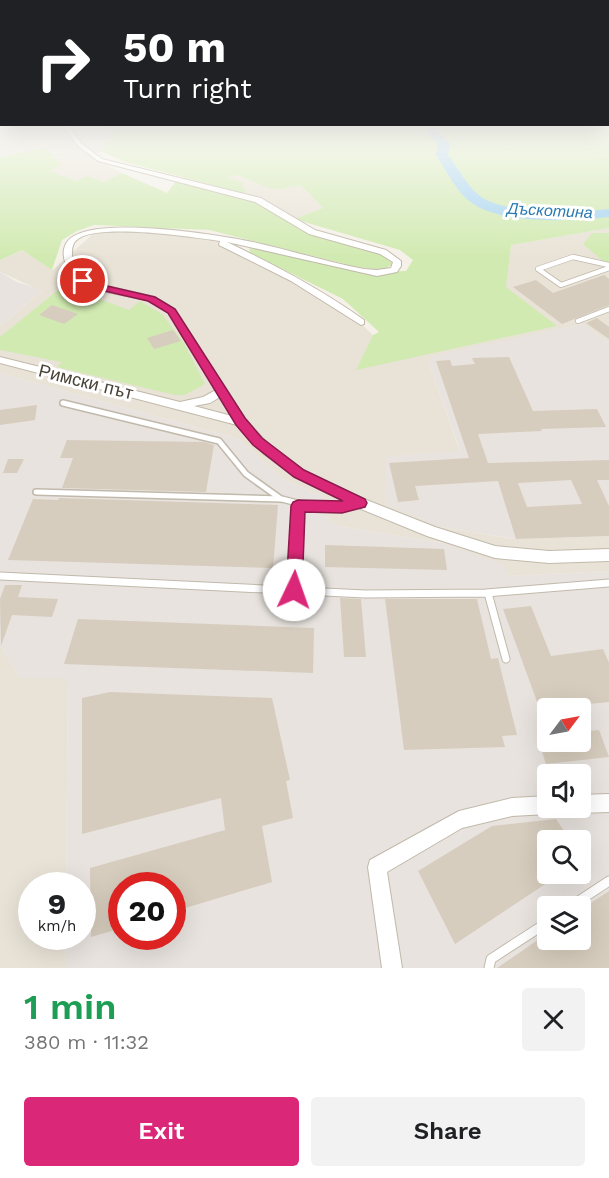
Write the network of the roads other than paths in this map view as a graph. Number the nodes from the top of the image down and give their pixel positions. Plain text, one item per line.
1 (132, 168) edge
2 (204, 235) junction
3 (609, 267) edge
4 (609, 309) edge
5 (578, 321) dead end
6 (361, 322) dead end
7 (0, 360) edge
8 (222, 391) junction
9 (63, 403) dead end
10 (173, 404) junction
11 (241, 422) junction
12 (36, 492) dead end
13 (282, 499) junction
14 (360, 503) junction
15 (298, 506) junction
16 (609, 555) edge
17 (0, 576) edge
18 (609, 583) edge
19 (294, 590) junction
20 (488, 592) junction
21 (506, 659) dead end
22 (609, 802) edge
23 (591, 803) edge
24 (537, 806) edge
25 (609, 881) edge
26 (586, 896) edge
27 (537, 929) edge
28 (392, 968) edge
29 (489, 968) edge

1 - 2 street
2 - 6 street
2 - 8 street
3 - 3 lane
4 - 5 lane
7 - 10 street, Римски път
8 - 10 street, Римски път
8 - 11 street
9 - 13 lane
10 - 11 street, Римски път
11 - 14 street
12 - 13 lane
13 - 15 lane
14 - 15 lane
14 - 16 street
15 - 19 lane
17 - 19 lane
18 - 20 lane
19 - 20 lane
20 - 21 lane
22 - 23 street
24 - 28 street
25 - 26 lane
27 - 29 lane

